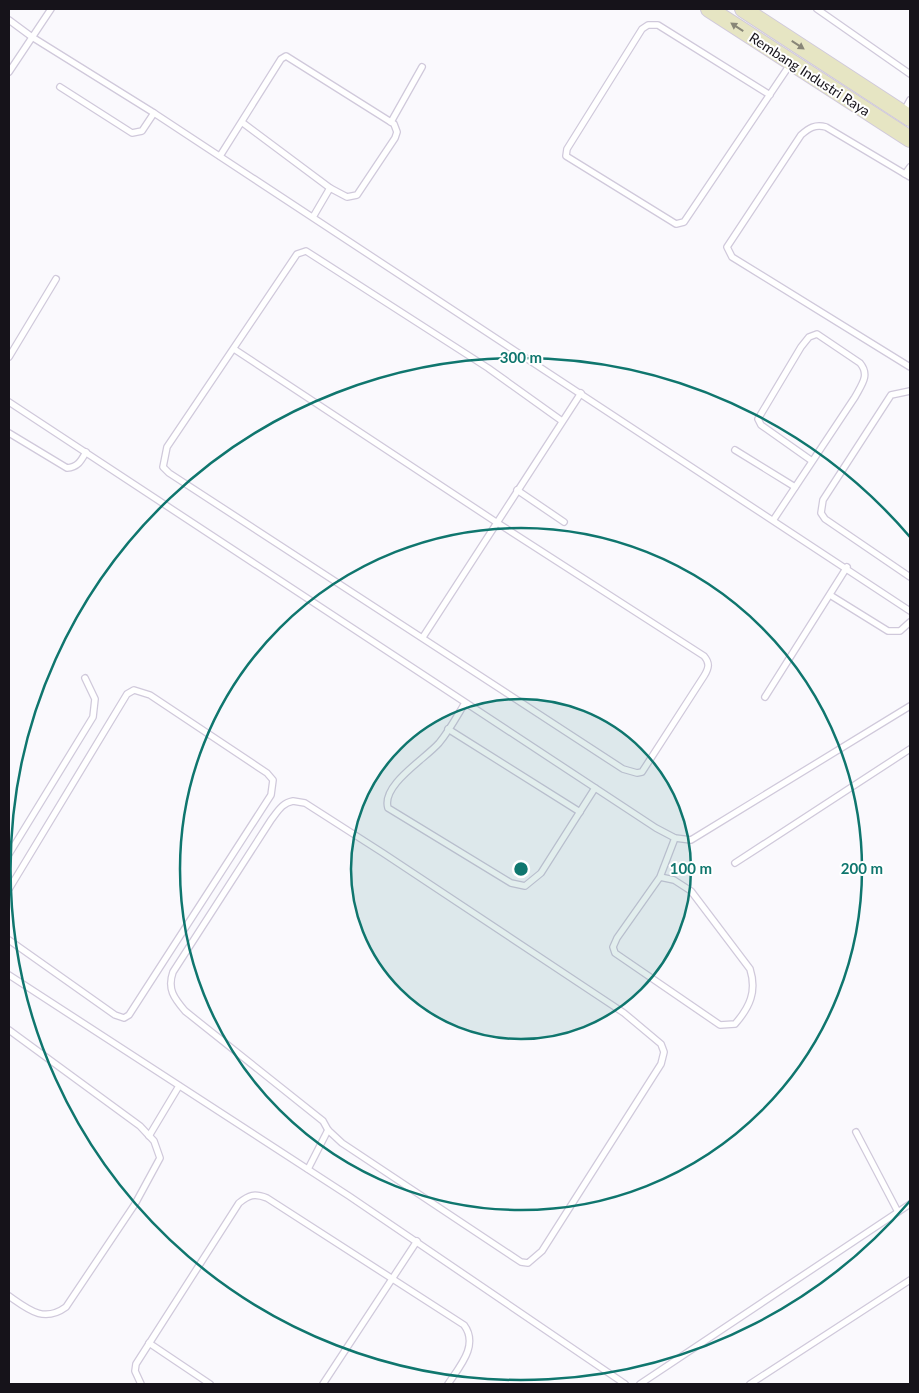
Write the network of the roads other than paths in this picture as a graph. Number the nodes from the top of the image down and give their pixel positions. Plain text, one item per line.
1 (51, 9) edge
2 (709, 9) edge
3 (742, 9) edge
4 (817, 9) edge
5 (9, 20) edge
6 (32, 37) junction
7 (792, 62) junction
8 (422, 67) dead end
9 (9, 72) edge
10 (910, 74) edge
11 (60, 87) dead end
12 (770, 95) junction
13 (908, 110) edge
14 (154, 113) junction
15 (391, 122) junction
16 (243, 123) junction
17 (910, 139) edge
18 (220, 156) junction
19 (910, 167) edge
20 (908, 176) edge
21 (330, 188) junction
22 (313, 217) junction
23 (56, 279) dead end
24 (234, 349) junction
25 (9, 357) edge
26 (910, 367) edge
27 (910, 391) edge
28 (581, 393) junction
29 (9, 402) edge
30 (562, 421) junction
31 (9, 433) edge
32 (735, 450) dead end
33 (86, 452) junction
34 (812, 461) junction
35 (795, 487) junction
36 (517, 490) junction
37 (774, 520) junction
38 (496, 522) junction
39 (564, 522) dead end
40 (847, 567) junction
41 (910, 578) edge
42 (830, 595) junction
43 (910, 611) edge
44 (910, 622) edge
45 (423, 637) junction
46 (85, 678) dead end
47 (765, 697) dead end
48 (465, 703) junction
49 (910, 706) edge
50 (448, 729) junction
51 (910, 750) edge
52 (595, 788) junction
53 (580, 812) junction
54 (675, 838) junction
55 (9, 854) edge
56 (734, 863) dead end
57 (660, 877) junction
58 (9, 889) edge
59 (9, 940) edge
60 (9, 976) edge
61 (9, 1030) edge
62 (179, 1086) junction
63 (328, 1130) junction
64 (856, 1132) dead end
65 (149, 1136) junction
66 (308, 1169) junction
67 (910, 1204) edge
68 (898, 1212) junction
69 (417, 1242) junction
70 (392, 1279) junction
71 (910, 1280) edge
72 (9, 1296) edge
73 (150, 1343) junction
74 (616, 1382) edge
75 (141, 1384) edge
76 (210, 1384) edge
77 (324, 1384) edge
78 (448, 1384) edge
79 (625, 1384) edge
80 (640, 1384) edge
81 (750, 1384) edge

1 - 6 lane
7 -> 2 street, Rembang Industri Raya
3 -> 13 street, Rembang Industri Raya
4 - 10 lane
5 - 6 lane
6 - 9 lane
6 - 14 lane
7 - 12 lane
7 - 17 street, Rembang Industri Raya
8 - 15 lane
11 - 14 lane
12 - 12 lane
14 - 18 lane
15 - 16 lane
15 - 21 lane
16 - 18 lane
16 - 21 lane
18 - 22 lane
19 - 20 lane
20 - 26 lane
21 - 22 lane
22 - 28 lane
23 - 25 lane
24 - 30 lane
24 - 38 lane
24 - 45 lane
27 - 41 lane
28 - 30 lane
28 - 37 lane
29 - 33 lane
30 - 36 lane
31 - 33 lane
32 - 35 lane
33 - 48 lane
34 - 34 lane
34 - 35 lane
35 - 37 lane
36 - 38 lane
36 - 39 lane
37 - 40 lane
38 - 45 lane
38 - 45 lane
40 - 42 lane
40 - 43 lane
42 - 44 lane
42 - 47 lane
46 - 55 lane
48 - 50 lane
48 - 52 lane
49 - 54 lane
50 - 53 lane
50 - 53 lane
51 - 56 lane
52 - 53 lane
52 - 54 lane
54 - 57 lane
57 - 57 lane
58 - 59 lane
60 - 62 lane
61 - 65 lane
62 - 65 lane
62 - 66 lane
63 - 63 lane
63 - 66 lane
64 - 68 lane
65 - 72 lane
66 - 69 lane
67 - 68 lane
68 - 80 lane
69 - 70 lane
69 - 74 lane
70 - 73 lane
70 - 77 lane
70 - 78 lane
71 - 81 lane
73 - 75 lane
73 - 76 lane
74 - 79 lane

